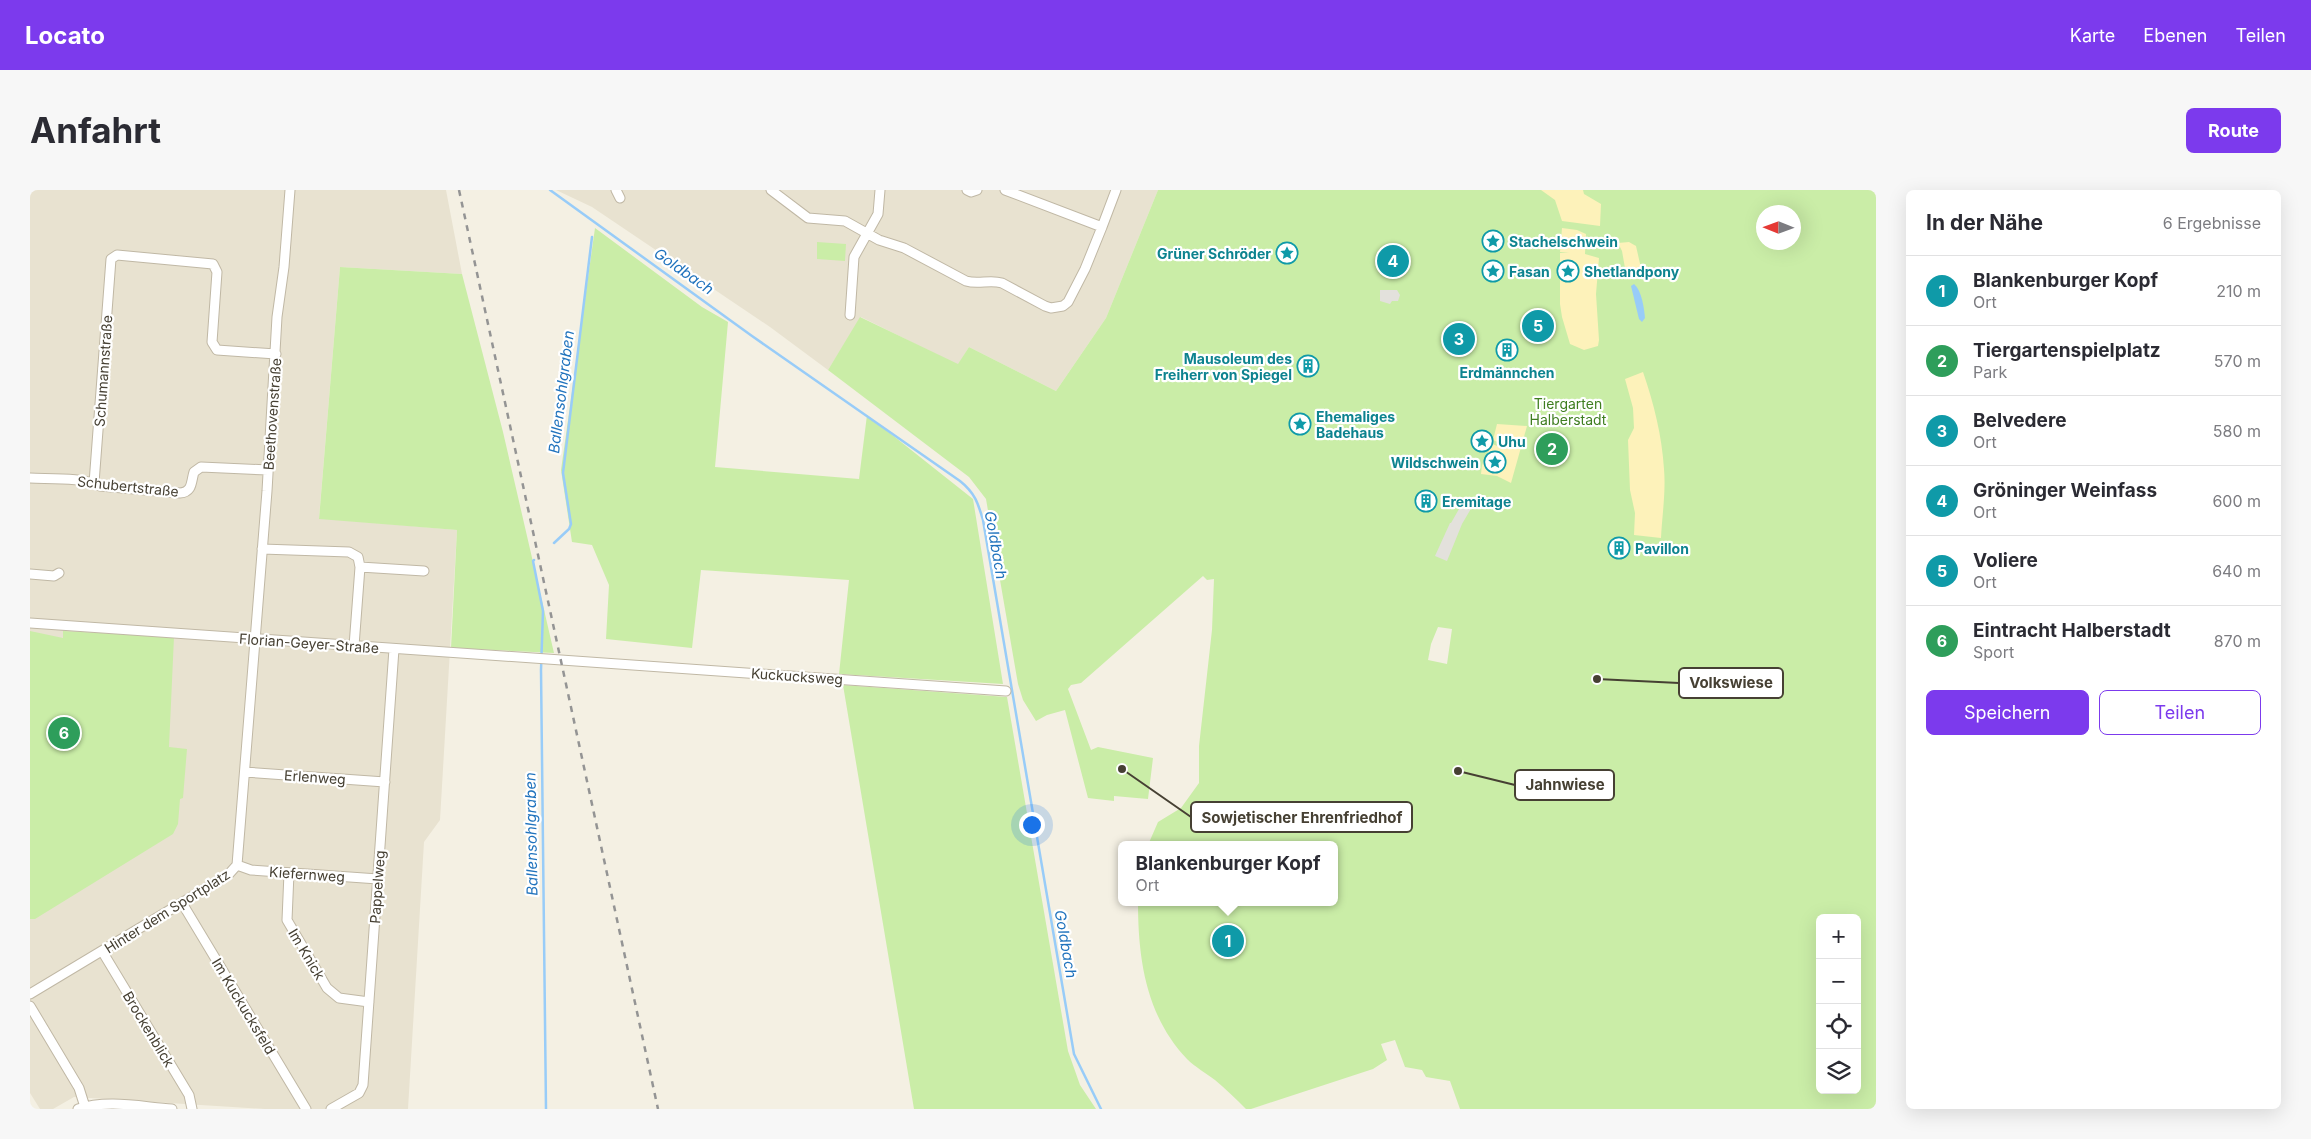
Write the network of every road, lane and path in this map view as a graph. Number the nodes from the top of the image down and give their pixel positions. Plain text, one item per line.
1 (290, 190) edge
2 (771, 190) edge
3 (880, 190) edge
4 (966, 190) edge
5 (977, 190) edge
6 (1005, 190) edge
7 (1116, 190) edge
8 (1102, 227) junction
9 (866, 233) junction
10 (850, 315) dead end
11 (276, 354) junction
12 (268, 470) junction
13 (30, 478) edge
14 (94, 483) junction
15 (262, 548) junction
16 (360, 567) junction
17 (424, 571) dead end
18 (59, 573) dead end
19 (30, 574) edge
20 (30, 623) edge
21 (254, 639) junction
22 (354, 646) junction
23 (394, 649) junction
24 (587, 662) joint
25 (1006, 691) dead end
26 (245, 772) junction
27 (385, 782) junction
28 (237, 865) junction
29 (288, 873) junction
30 (378, 879) junction
31 (182, 903) junction
32 (102, 951) junction
33 (30, 994) edge
34 (369, 1002) junction
35 (30, 1006) edge
36 (81, 1108) edge
37 (172, 1109) edge
38 (192, 1109) edge
39 (306, 1109) edge
40 (331, 1109) edge

1 - 11 street, Beethovenstraße
2 - 9 street
3 - 9 street
4 - 5 street
6 - 8 street
7 - 8 street
8 - 9 street
9 - 10 street
11 - 12 street, Beethovenstraße
11 - 14 street, Schumannstraße
12 - 14 street, Schubertstraße
12 - 15 street, Beethovenstraße
13 - 14 street, Schubertstraße
15 - 16 street
15 - 21 street, Beethovenstraße
16 - 17 street
16 - 22 street
18 - 19 street
20 - 21 street, Florian-Geyer-Straße
21 - 22 street, Florian-Geyer-Straße
21 - 26 street, Hinter dem Sportplatz
22 - 23 street, Florian-Geyer-Straße
23 - 24 street, Florian-Geyer-Straße
23 - 27 street, Pappelweg
24 - 25 street, Kuckucksweg
26 - 27 street, Erlenweg
26 - 28 street, Hinter dem Sportplatz
27 - 30 street, Pappelweg
28 - 29 street, Kiefernweg
28 - 31 street, Hinter dem Sportplatz
29 - 30 street, Kiefernweg
29 - 34 street, Im Knick
30 - 34 street, Pappelweg
31 - 32 street, Hinter dem Sportplatz
31 - 39 street, Im Kuckucksfeld
32 - 33 street, Hinter dem Sportplatz
32 - 38 street, Brockenblick
34 - 40 street, Pappelweg
35 - 36 street
36 - 37 street

